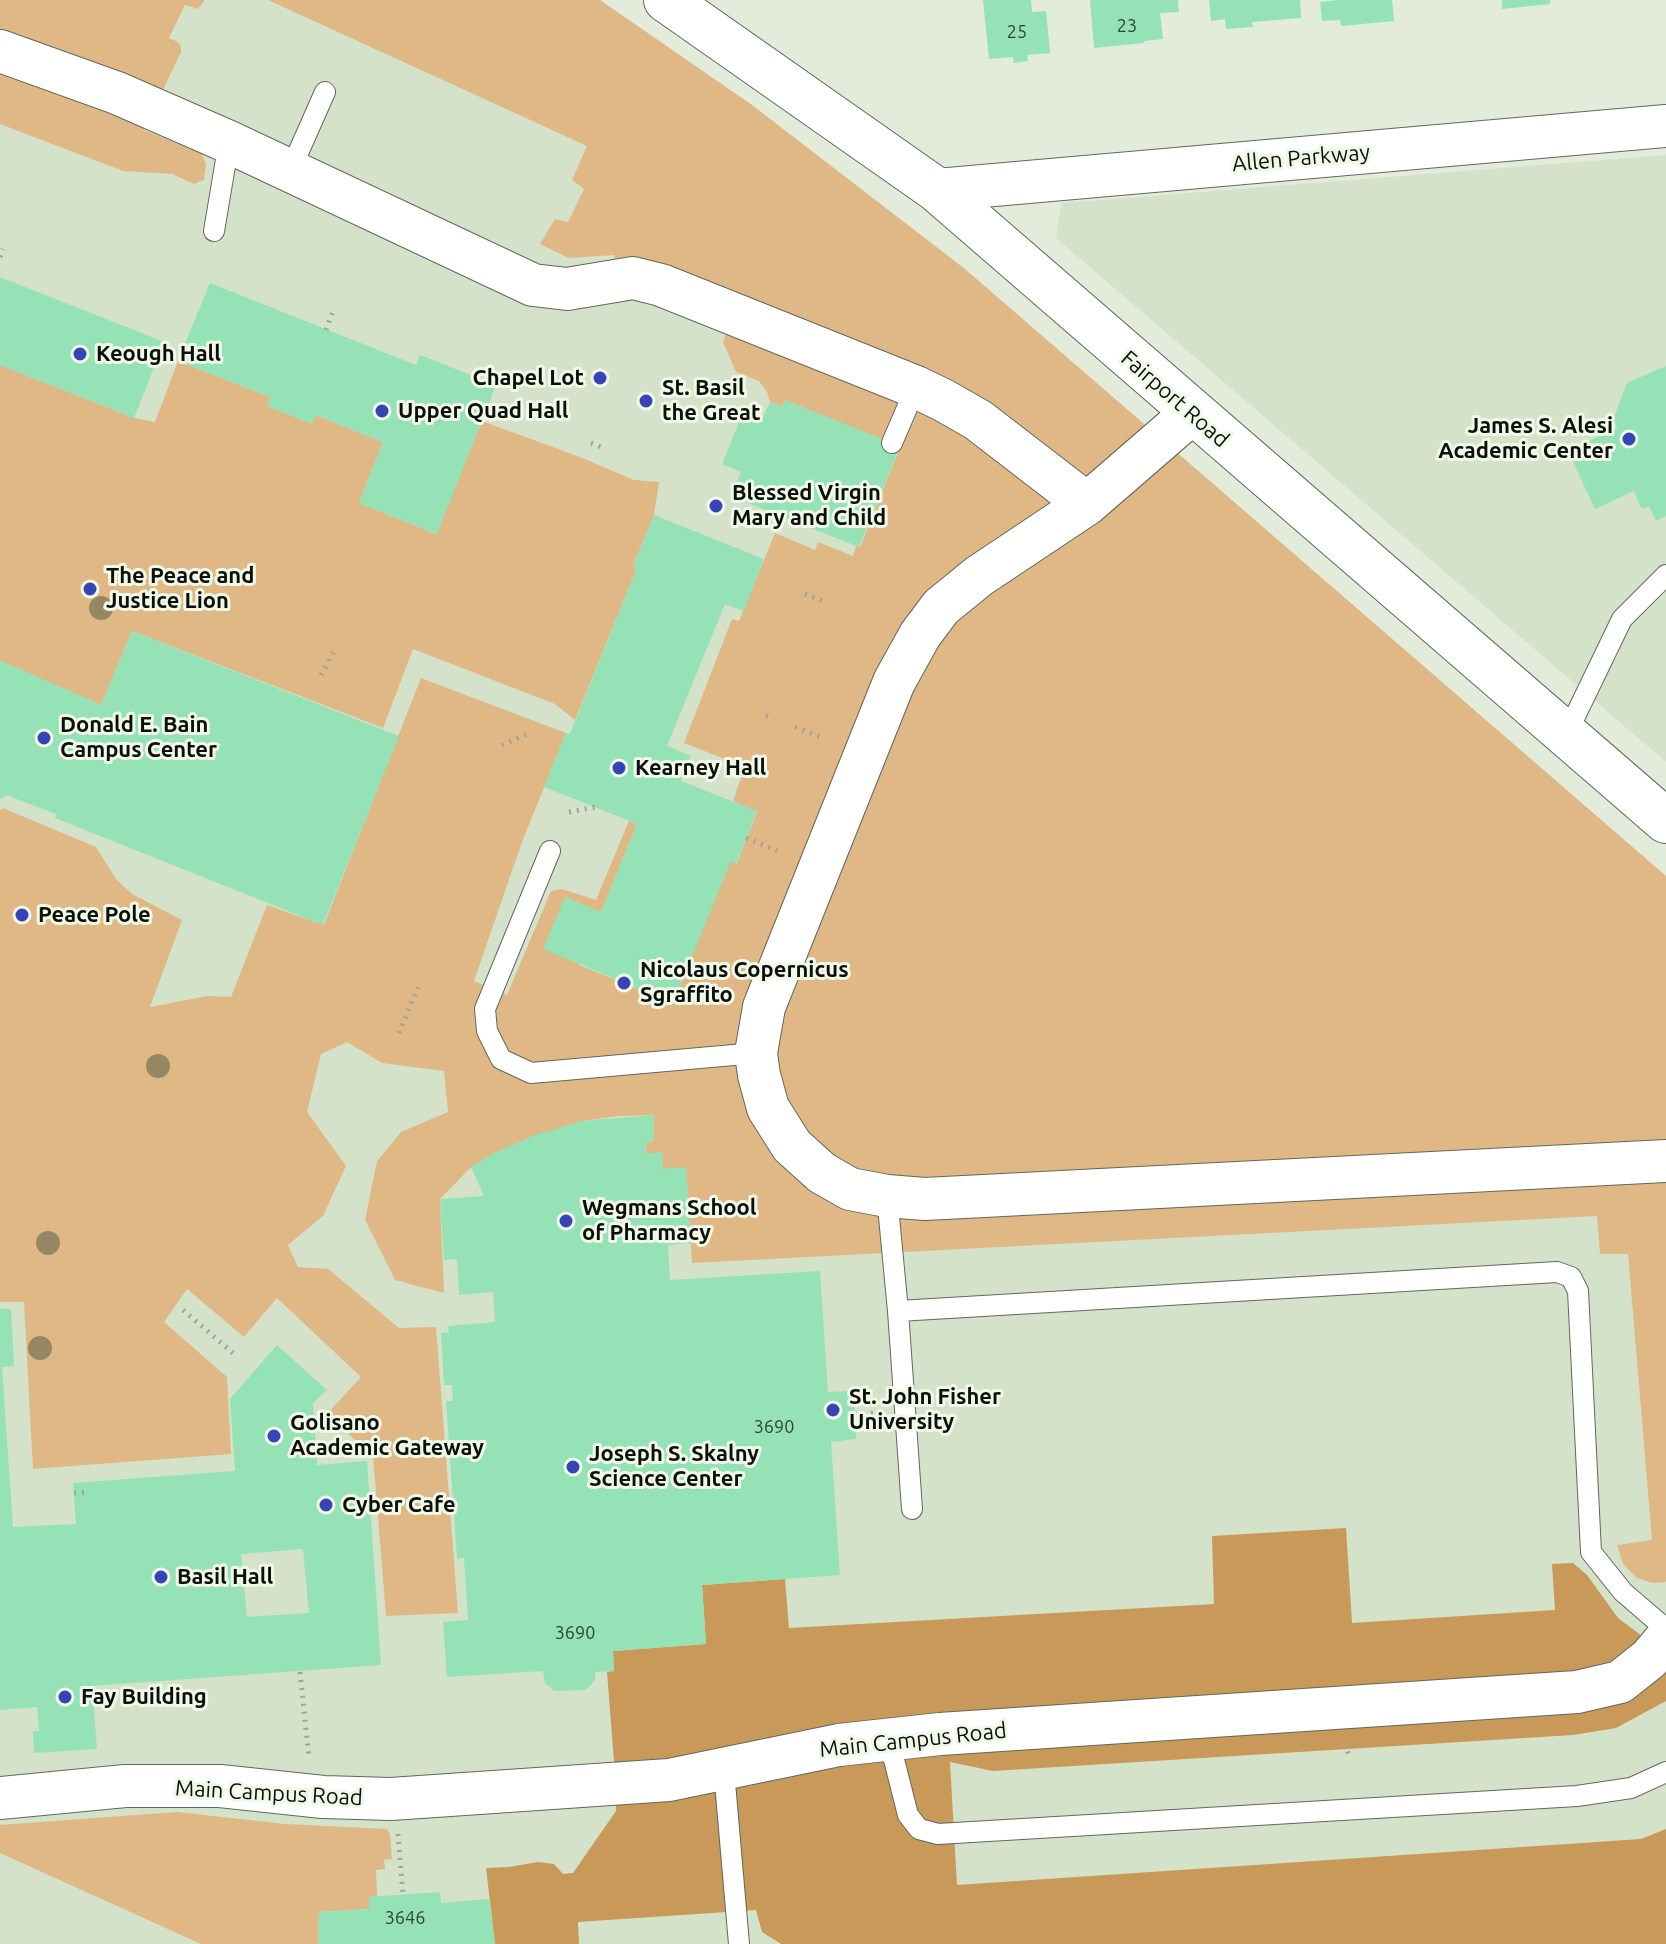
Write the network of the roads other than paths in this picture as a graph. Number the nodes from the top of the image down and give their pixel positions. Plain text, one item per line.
1 (666, 0) edge
2 (0, 51) edge
3 (325, 92) dead end
4 (1666, 126) edge
5 (229, 142) junction
6 (290, 171) junction
7 (937, 190) junction
8 (214, 231) dead end
9 (916, 387) junction
10 (1192, 413) junction
11 (892, 443) dead end
12 (1087, 504) junction
13 (1666, 575) edge
14 (1566, 735) junction
15 (1666, 821) edge
16 (550, 851) dead end
17 (756, 1053) junction
18 (1666, 1161) edge
19 (887, 1196) junction
20 (898, 1311) junction
21 (912, 1509) dead end
22 (1666, 1629) edge
23 (1666, 1639) edge
24 (889, 1740) junction
25 (724, 1771) junction
26 (1666, 1772) edge
27 (0, 1798) edge
28 (739, 1944) edge

1 - 7 main road, Fairport Road
2 - 5 street
3 - 6 lane
4 - 7 street, Allen Parkway
5 - 6 street
5 - 8 lane
6 - 9 street
7 - 10 main road, Fairport Road
9 - 11 lane
9 - 12 street
10 - 12 street
10 - 14 main road, Fairport Road
12 - 17 street
13 - 14 lane
14 - 15 main road, Fairport Road
16 - 17 lane
17 - 19 street
18 - 19 street
19 - 20 lane
20 - 21 lane
20 - 22 lane
23 - 24 street, Main Campus Road
24 - 25 street, Main Campus Road
24 - 26 lane
25 - 27 street, Main Campus Road
25 - 28 lane

